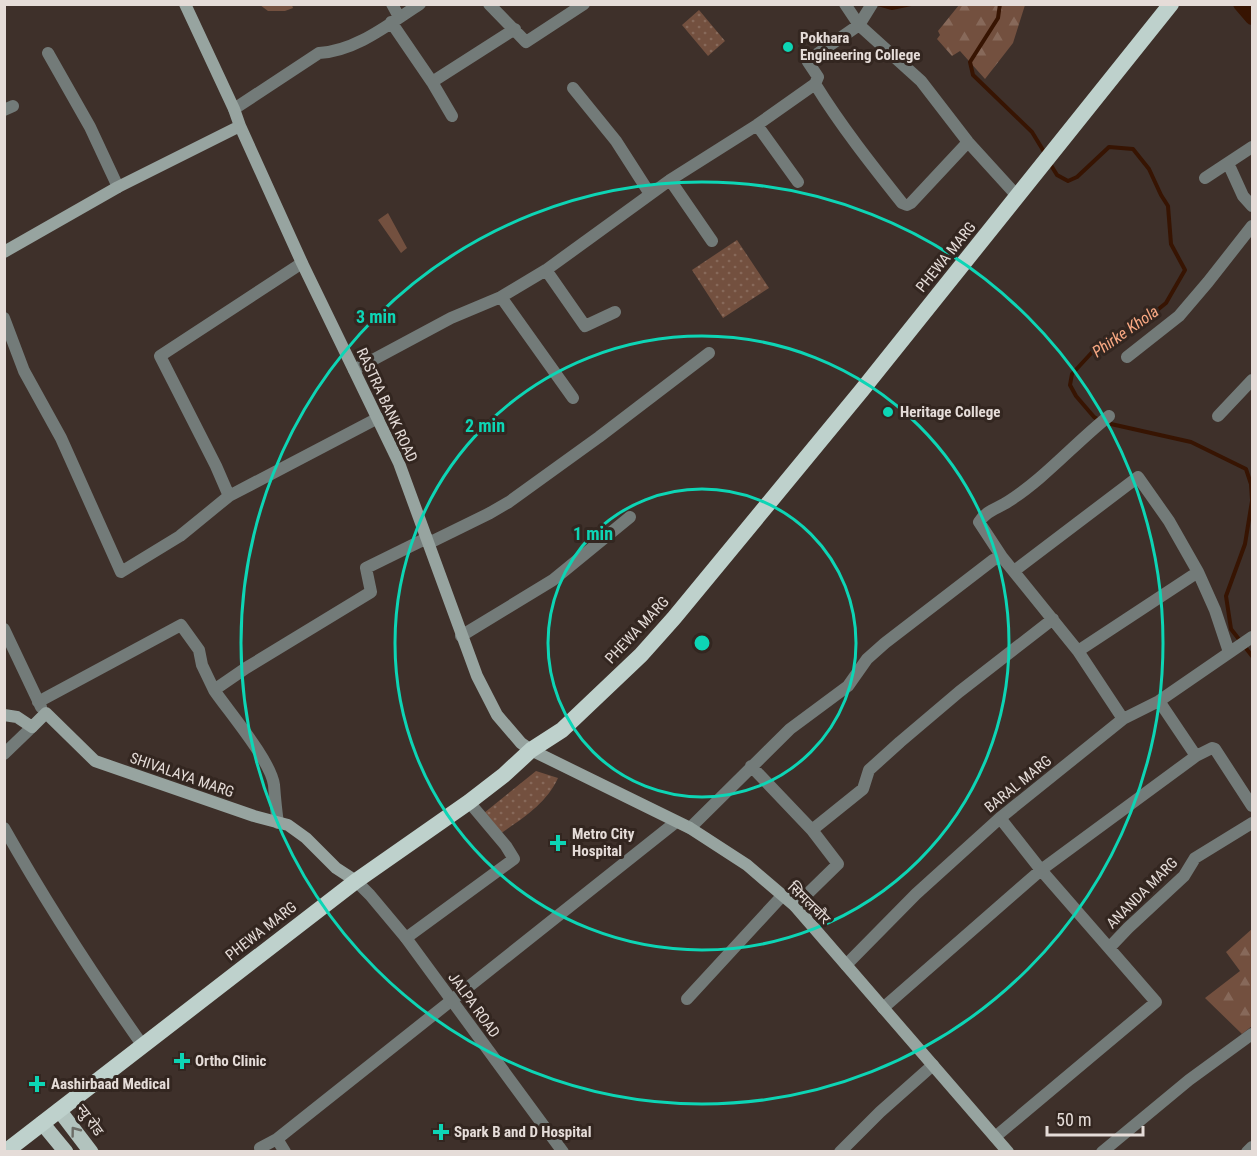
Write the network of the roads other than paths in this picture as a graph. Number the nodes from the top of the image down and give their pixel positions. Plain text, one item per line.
1 (185, 4) edge
2 (392, 4) edge
3 (420, 4) edge
4 (489, 4) edge
5 (584, 4) edge
6 (845, 4) edge
7 (872, 4) edge
8 (1171, 4) edge
9 (395, 20) junction
10 (859, 25) junction
11 (514, 29) junction
12 (48, 53) dead end
13 (432, 82) junction
14 (815, 84) junction
15 (573, 88) dead end
16 (234, 109) junction
17 (452, 116) dead end
18 (757, 125) junction
19 (240, 126) junction
20 (968, 142) junction
21 (1252, 147) edge
22 (1228, 163) junction
23 (1205, 178) dead end
24 (670, 180) junction
25 (798, 182) dead end
26 (118, 187) junction
27 (650, 194) junction
28 (1018, 197) junction
29 (1252, 206) edge
30 (1252, 226) edge
31 (712, 241) dead end
32 (4, 252) edge
33 (302, 263) junction
34 (546, 270) junction
35 (501, 297) junction
36 (615, 312) dead end
37 (4, 318) edge
38 (709, 353) dead end
39 (1127, 357) dead end
40 (354, 370) junction
41 (1252, 380) edge
42 (573, 398) dead end
43 (1109, 416) dead end
44 (1218, 416) dead end
45 (378, 418) junction
46 (229, 496) junction
47 (630, 518) dead end
48 (428, 541) junction
49 (1002, 557) junction
50 (1014, 571) junction
51 (1198, 572) junction
52 (1053, 619) junction
53 (4, 629) edge
54 (462, 636) junction
55 (1252, 637) edge
56 (1078, 651) junction
57 (1229, 652) junction
58 (214, 690) junction
59 (1158, 701) junction
60 (38, 702) junction
61 (46, 713) junction
62 (4, 716) edge
63 (1123, 719) junction
64 (32, 727) junction
65 (531, 750) junction
66 (4, 754) edge
67 (1196, 756) junction
68 (751, 766) junction
69 (469, 802) junction
70 (1252, 806) edge
71 (1000, 818) junction
72 (676, 822) junction
73 (278, 823) junction
74 (1252, 823) edge
75 (4, 828) edge
76 (690, 828) junction
77 (812, 830) junction
78 (1041, 870) junction
79 (356, 881) junction
80 (782, 896) junction
81 (795, 906) junction
82 (406, 938) junction
83 (1109, 948) junction
84 (846, 965) junction
85 (687, 999) dead end
86 (452, 1000) junction
87 (883, 1008) junction
88 (1252, 1034) edge
89 (143, 1046) junction
90 (933, 1065) junction
91 (59, 1110) junction
92 (42, 1123) junction
93 (995, 1137) junction
94 (277, 1139) junction
95 (1252, 1147) edge
96 (260, 1148) dead end
97 (5, 1152) edge
98 (66, 1152) edge
99 (91, 1152) edge
100 (285, 1152) edge
101 (562, 1152) edge
102 (840, 1152) edge
103 (1008, 1152) edge
104 (1102, 1152) edge
105 (1247, 1152) edge

1 - 16 main road, RASTRA BANK ROAD
2 - 9 street
3 - 9 street
4 - 11 street
5 - 11 street
6 - 10 street
7 - 10 street
8 - 28 highway, PHEWA MARG
9 - 13 street
9 - 16 street
10 - 14 street
10 - 20 street
11 - 13 street
12 - 26 street
13 - 17 street
14 - 18 street
14 - 20 street
15 - 27 street
16 - 19 main road, RASTRA BANK ROAD
18 - 24 street
18 - 25 street
19 - 26 main road
19 - 33 main road, RASTRA BANK ROAD
20 - 28 street
21 - 22 street
22 - 23 street
22 - 29 street
24 - 27 street
24 - 31 street
26 - 32 main road
27 - 34 street
28 - 65 highway, PHEWA MARG
30 - 39 street
33 - 40 main road, RASTRA BANK ROAD
33 - 46 street
34 - 35 street
34 - 36 street
35 - 40 street
35 - 42 street
37 - 46 street
38 - 48 street
40 - 45 main road, RASTRA BANK ROAD
41 - 44 street
43 - 49 street
45 - 46 street
45 - 48 main road, RASTRA BANK ROAD
47 - 54 street
48 - 54 main road, RASTRA BANK ROAD
48 - 58 street
49 - 50 street
49 - 68 street
50 - 51 street
50 - 52 street
51 - 56 street
51 - 57 street
52 - 56 street
52 - 77 street
53 - 60 street
54 - 65 main road, RASTRA BANK ROAD
55 - 57 street, BARAL MARG
56 - 63 street
57 - 59 street, BARAL MARG
58 - 60 street
58 - 73 street
59 - 63 street, BARAL MARG
59 - 67 street
60 - 61 street
61 - 64 main road
61 - 73 main road, SHIVALAYA MARG
62 - 64 main road
63 - 71 street, BARAL MARG
64 - 66 street
65 - 69 highway, PHEWA MARG
65 - 72 main road, सिमलचौर
67 - 70 street
67 - 78 street
68 - 76 street
68 - 77 street
69 - 79 highway, PHEWA MARG
69 - 82 street
71 - 78 street, ANANDA MARG
71 - 84 street, BARAL MARG
72 - 76 main road, सिमलचौर
72 - 86 street
73 - 79 main road, SHIVALAYA MARG
74 - 83 street, ANANDA MARG
75 - 89 street
76 - 80 main road, सिमलचौर
77 - 81 street
78 - 83 street, ANANDA MARG
78 - 87 street
79 - 82 street, JALPA ROAD
79 - 89 highway, PHEWA MARG
80 - 81 main road, सिमलचौर
80 - 85 street
81 - 84 main road, सिमलचौर
82 - 86 street, JALPA ROAD
83 - 93 street
84 - 87 main road, सिमलचौर
86 - 94 street
86 - 101 street, JALPA ROAD
87 - 90 main road, सिमलचौर
88 - 104 street
89 - 91 highway, PHEWA MARG
90 - 93 main road, सिमलचौर
90 - 102 street
91 - 92 highway, PHEWA MARG
99 -> 91 main road, न्यु रोड
92 - 97 highway, PHEWA MARG
92 - 98 main road
93 - 103 main road, सिमलचौर
94 - 96 street
94 - 100 street
95 - 105 street

